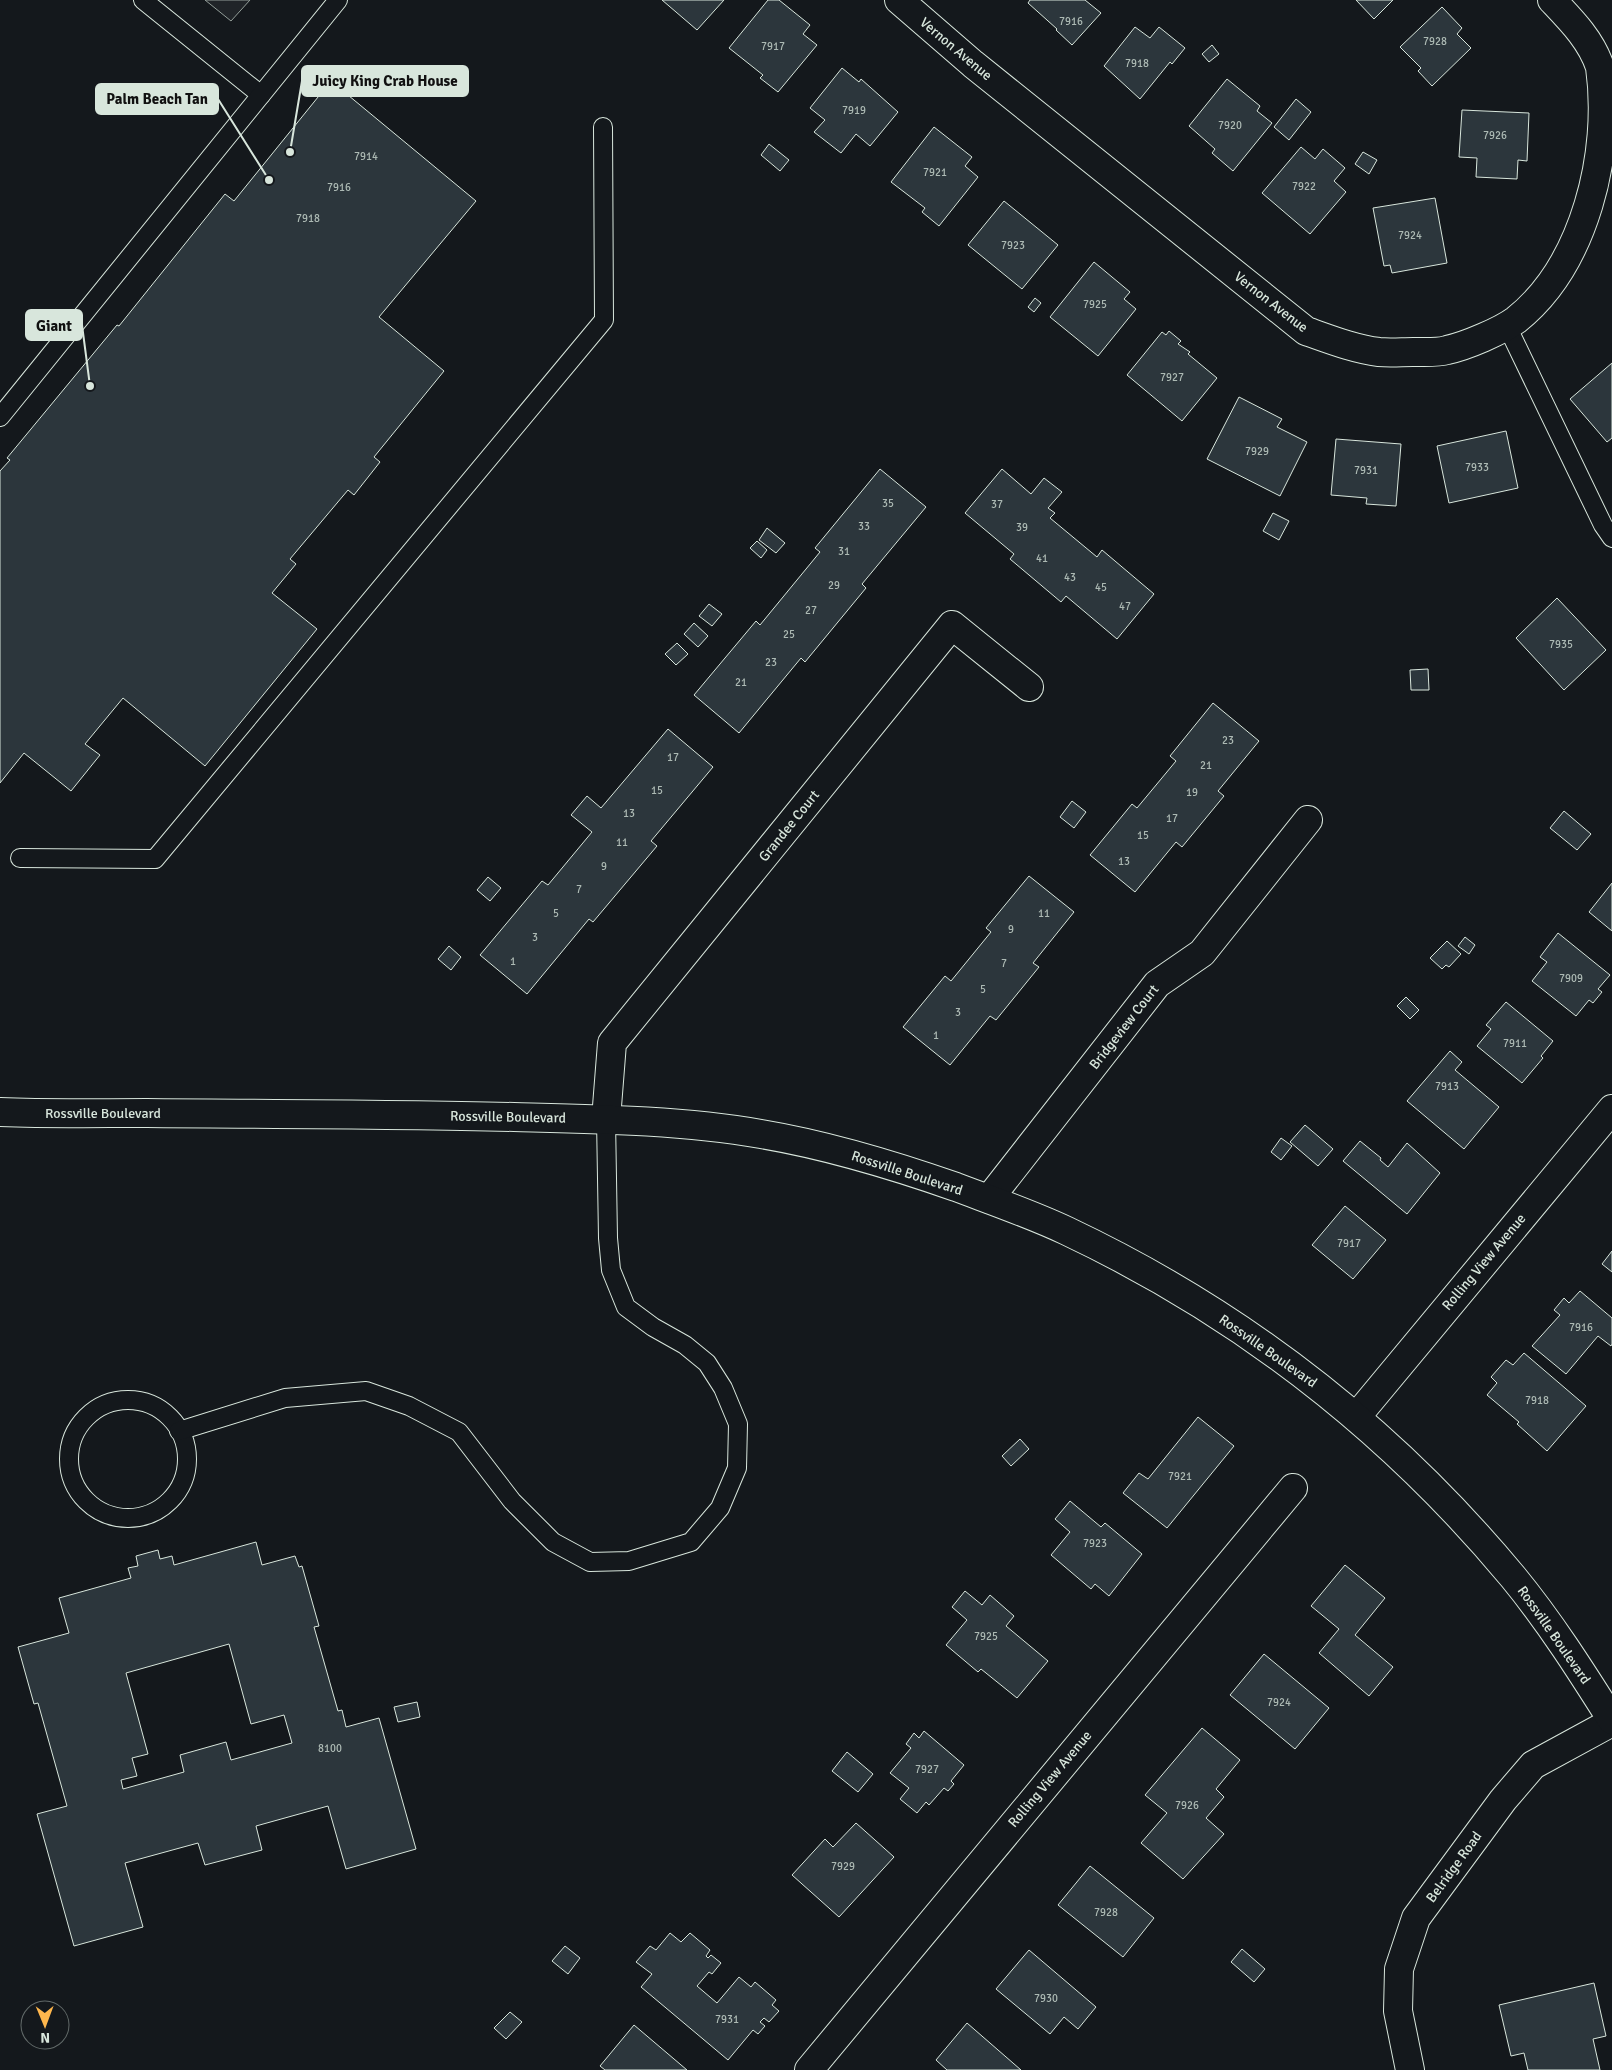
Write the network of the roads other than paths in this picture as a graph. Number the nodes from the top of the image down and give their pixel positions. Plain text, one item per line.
1 (143, 0) edge
2 (338, 0) edge
3 (899, 0) edge
4 (1552, 0) edge
5 (261, 95) junction
6 (603, 127) dead end
7 (1507, 326) junction
8 (0, 417) edge
9 (1612, 538) edge
10 (1029, 687) dead end
11 (1308, 820) dead end
12 (20, 858) dead end
13 (1612, 1109) edge
14 (0, 1112) edge
15 (606, 1119) junction
16 (989, 1200) junction
17 (1357, 1416) junction
18 (180, 1431) junction
19 (1292, 1488) dead end
20 (1612, 1721) edge
21 (808, 2070) edge
22 (1410, 2070) edge

1 - 5 lane
2 - 5 lane
3 - 7 street, Vernon Avenue
4 - 7 street, Vernon Avenue
5 - 8 lane
6 - 12 lane
7 - 9 lane
10 - 15 street, Grandee Court
11 - 16 street, Bridgeview Court
13 - 17 street, Rolling View Avenue
14 - 15 street, Rossville Boulevard
15 - 16 street, Rossville Boulevard
15 - 18 lane
16 - 17 street, Rossville Boulevard
17 - 20 street, Rossville Boulevard
18 - 18 lane
19 - 21 street, Rolling View Avenue
20 - 22 street, Belridge Road

